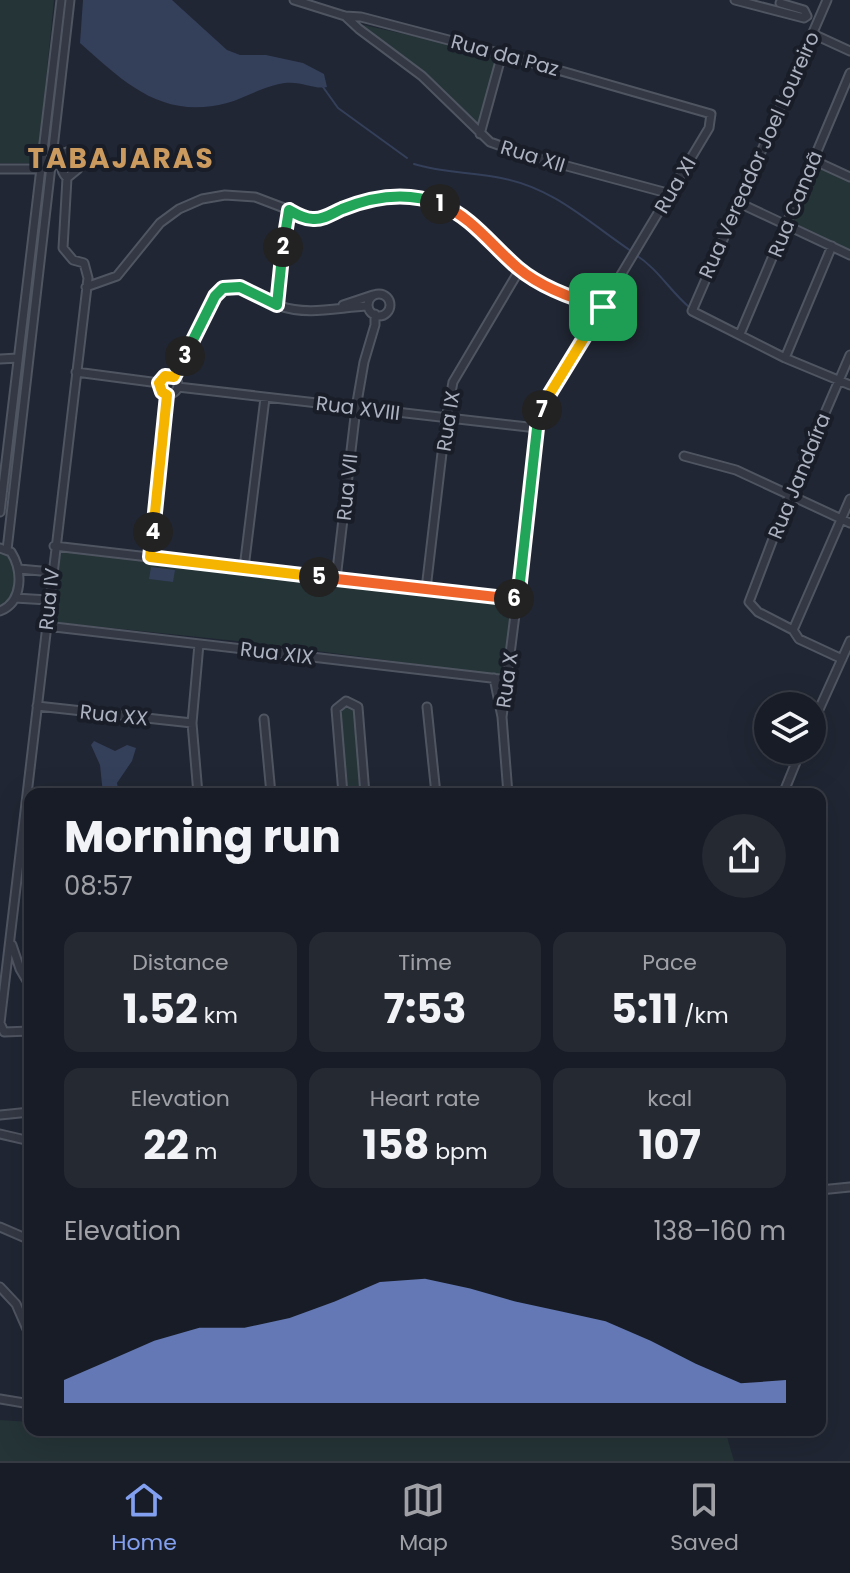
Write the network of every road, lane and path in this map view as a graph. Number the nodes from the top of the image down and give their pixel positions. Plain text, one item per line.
1 (61, 0) edge
2 (70, 0) edge
3 (294, 0) edge
4 (735, 0) edge
5 (827, 0) edge
6 (779, 4) edge
7 (345, 16) junction
8 (813, 34) junction
9 (850, 51) edge
10 (502, 54) junction
11 (850, 73) edge
12 (712, 117) joint
13 (480, 134) junction
14 (42, 147) junction
15 (53, 148) junction
16 (813, 160) junction
17 (0, 169) edge
18 (40, 172) junction
19 (49, 177) junction
20 (850, 177) edge
21 (67, 178) dead end
22 (671, 194) junction
23 (737, 202) junction
24 (289, 210) junction
25 (787, 226) junction
26 (832, 246) junction
27 (634, 254) joint
28 (850, 255) edge
29 (520, 269) junction
30 (86, 287) junction
31 (374, 295) junction
32 (277, 305) junction
33 (368, 306) junction
34 (603, 307) junction
35 (338, 308) junction
36 (386, 313) junction
37 (375, 314) junction
38 (740, 334) junction
39 (368, 348) junction
40 (850, 355) edge
41 (18, 358) junction
42 (785, 358) junction
43 (0, 359) edge
44 (76, 372) junction
45 (174, 377) junction
46 (839, 380) junction
47 (159, 383) junction
48 (850, 385) edge
49 (178, 387) junction
50 (167, 395) junction
51 (265, 398) junction
52 (356, 408) junction
53 (446, 419) junction
54 (537, 428) junction
55 (684, 456) dead end
56 (790, 494) junction
57 (850, 499) edge
58 (0, 512) edge
59 (841, 519) junction
60 (850, 523) edge
61 (54, 546) junction
62 (3, 549) edge
63 (150, 557) junction
64 (244, 568) junction
65 (19, 569) junction
66 (52, 572) junction
67 (336, 579) junction
68 (426, 589) junction
69 (15, 598) junction
70 (48, 600) junction
71 (518, 600) junction
72 (0, 611) edge
73 (46, 626) junction
74 (794, 627) junction
75 (850, 641) edge
76 (199, 644) junction
77 (842, 659) junction
78 (494, 678) junction
79 (508, 680) junction
80 (826, 694) edge
81 (37, 706) junction
82 (427, 707) dead end
83 (502, 717) junction
84 (264, 719) dead end
85 (192, 723) junction
86 (795, 764) edge
87 (27, 788) edge
88 (197, 788) edge
89 (270, 788) edge
90 (343, 788) edge
91 (365, 788) edge
92 (435, 788) edge
93 (508, 788) edge
94 (785, 788) edge
95 (24, 818) edge
96 (10, 939) junction
97 (24, 976) edge
98 (24, 1031) edge
99 (24, 1113) edge
100 (0, 1115) edge
101 (0, 1134) edge
102 (24, 1140) edge
103 (850, 1187) edge
104 (826, 1189) edge
105 (0, 1227) edge
106 (24, 1237) edge
107 (0, 1287) edge
108 (24, 1322) edge
109 (0, 1399) edge
110 (24, 1403) edge

1 - 14 street
2 - 15 street
3 - 7 street, Rua da Paz
4 - 6 street
5 - 8 street, Rua Vereador Joel Loureiro
7 - 10 street, Rua da Paz
7 - 13 street, Rua XII
8 - 9 street
8 - 23 street, Rua Vereador Joel Loureiro
10 - 12 street, Rua da Paz
10 - 13 street
11 - 16 street, Rua Canaã
12 - 22 street, Rua XI
13 - 22 street, Rua XII
14 - 15 street
14 - 18 street
15 - 19 street
16 - 20 street
16 - 25 street, Rua Canaã
17 - 18 street
18 - 19 street
18 - 41 street
19 - 62 street
21 - 30 street
22 - 27 street, Rua XI
23 - 25 street
23 - 38 street, Rua Vereador Joel Loureiro
24 - 29 street
24 - 30 street
24 - 32 street
25 - 26 street
25 - 38 street, Rua Canaã
26 - 28 street
26 - 42 street
27 - 34 street, Rua X
29 - 34 street
29 - 53 street, Rua IX
30 - 44 street, Rua IV
31 - 33 street
31 - 35 street
31 - 36 street
32 - 35 street
32 - 45 street
33 - 35 street
33 - 37 street
34 - 54 street, Rua X
36 - 37 street
36 - 39 street
37 - 39 street, Rua VII
38 - 42 street
39 - 52 street, Rua VII
40 - 46 street, Rua Jandaíra
41 - 43 street
41 - 58 street
42 - 46 street
44 - 47 street
44 - 61 street, Rua IV
45 - 47 street
45 - 49 street
46 - 48 street
46 - 56 street, Rua Jandaíra
47 - 50 street
49 - 50 street
49 - 51 street, Rua XVIII
50 - 63 street
51 - 52 street, Rua XVIII
51 - 64 street
52 - 53 street, Rua XVIII
52 - 67 street, Rua VII
53 - 54 street, Rua XVIII
53 - 68 street, Rua IX
54 - 71 street, Rua X
55 - 56 street
56 - 59 street
56 - 74 street, Rua Jandaíra
57 - 59 street
59 - 60 street
59 - 74 street
61 - 63 street
61 - 66 street, Rua IV
62 - 65 street
63 - 64 street
64 - 67 street
65 - 66 street
65 - 69 street
66 - 70 street, Rua IV
67 - 68 street
68 - 71 street
69 - 70 street
69 - 72 street
70 - 73 street, Rua IV
71 - 79 street, Rua X
73 - 76 street, Rua XIX
73 - 81 street, Rua IV
74 - 77 street
75 - 77 street
76 - 78 street, Rua XIX
76 - 85 street
77 - 80 street
78 - 79 street, Rua XIX
78 - 83 street
79 - 83 street, Rua X
81 - 85 street, Rua XX
81 - 87 street, Rua IV
82 - 92 street
83 - 93 street, Rua X
84 - 89 street
85 - 88 street
86 - 94 street
90 - 91 street
95 - 96 street, Rua IV
96 - 97 street
96 - 98 street, Rua IV
99 - 100 street
101 - 102 street
103 - 104 street
105 - 106 street
107 - 108 street
109 - 110 street

